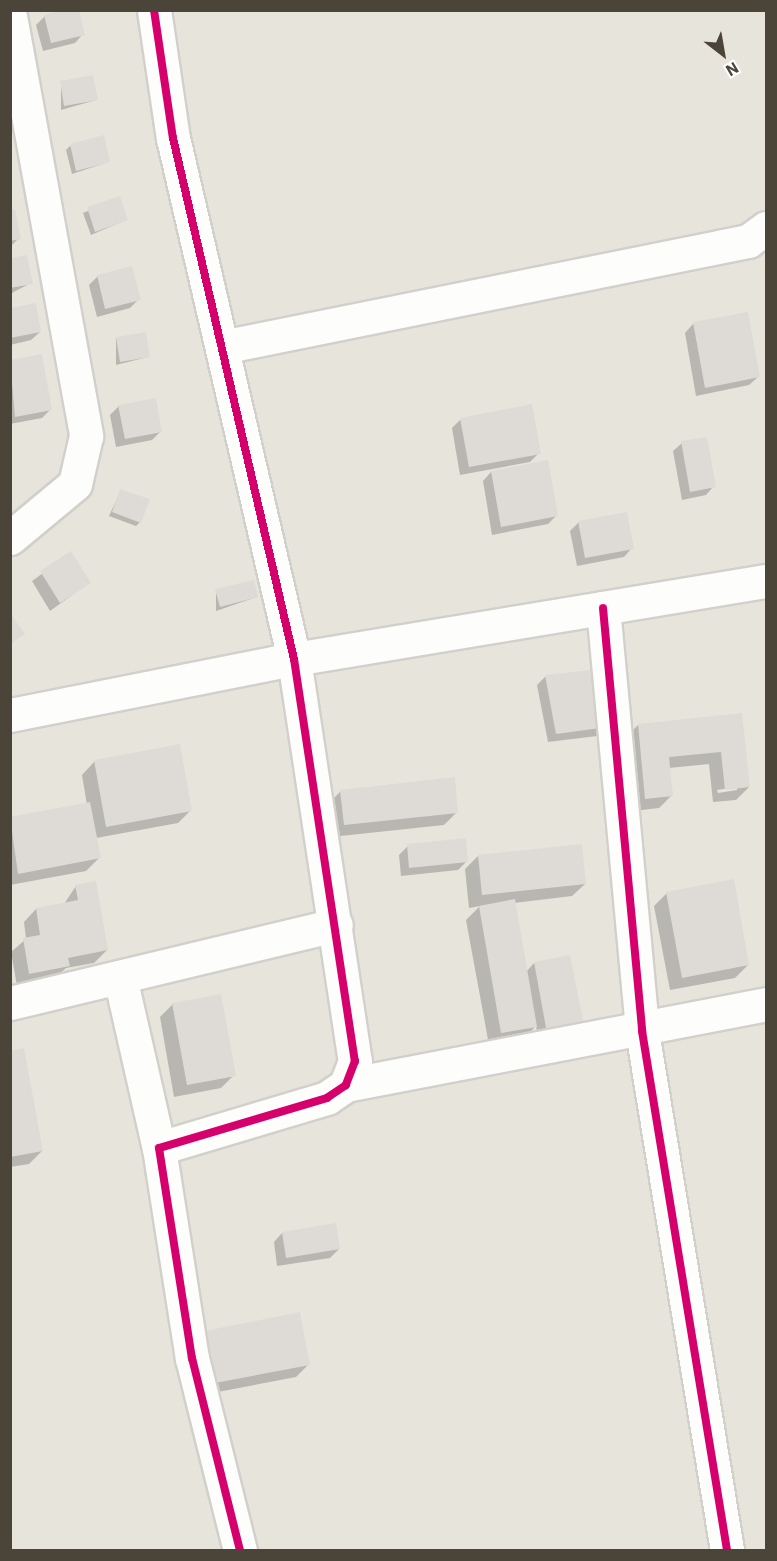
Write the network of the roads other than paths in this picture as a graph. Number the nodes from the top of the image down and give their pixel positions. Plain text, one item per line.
1 (154, 10) edge
2 (10, 17) edge
3 (766, 228) edge
4 (222, 346) junction
5 (10, 538) edge
6 (766, 581) edge
7 (603, 608) junction
8 (294, 659) junction
9 (10, 715) edge
10 (336, 925) junction
11 (120, 977) junction
12 (10, 1003) edge
13 (766, 1004) edge
14 (642, 1031) junction
15 (346, 1085) junction
16 (159, 1148) junction
17 (240, 1551) edge
18 (728, 1551) edge

1 - 4 street
2 - 5 street
3 - 4 street
4 - 8 street
6 - 7 street
7 - 8 street
7 - 14 street
8 - 9 street
8 - 10 street
10 - 11 street
10 - 15 street
11 - 12 street
11 - 16 street
13 - 14 street
14 - 15 street
14 - 18 street
15 - 16 street
16 - 17 street

